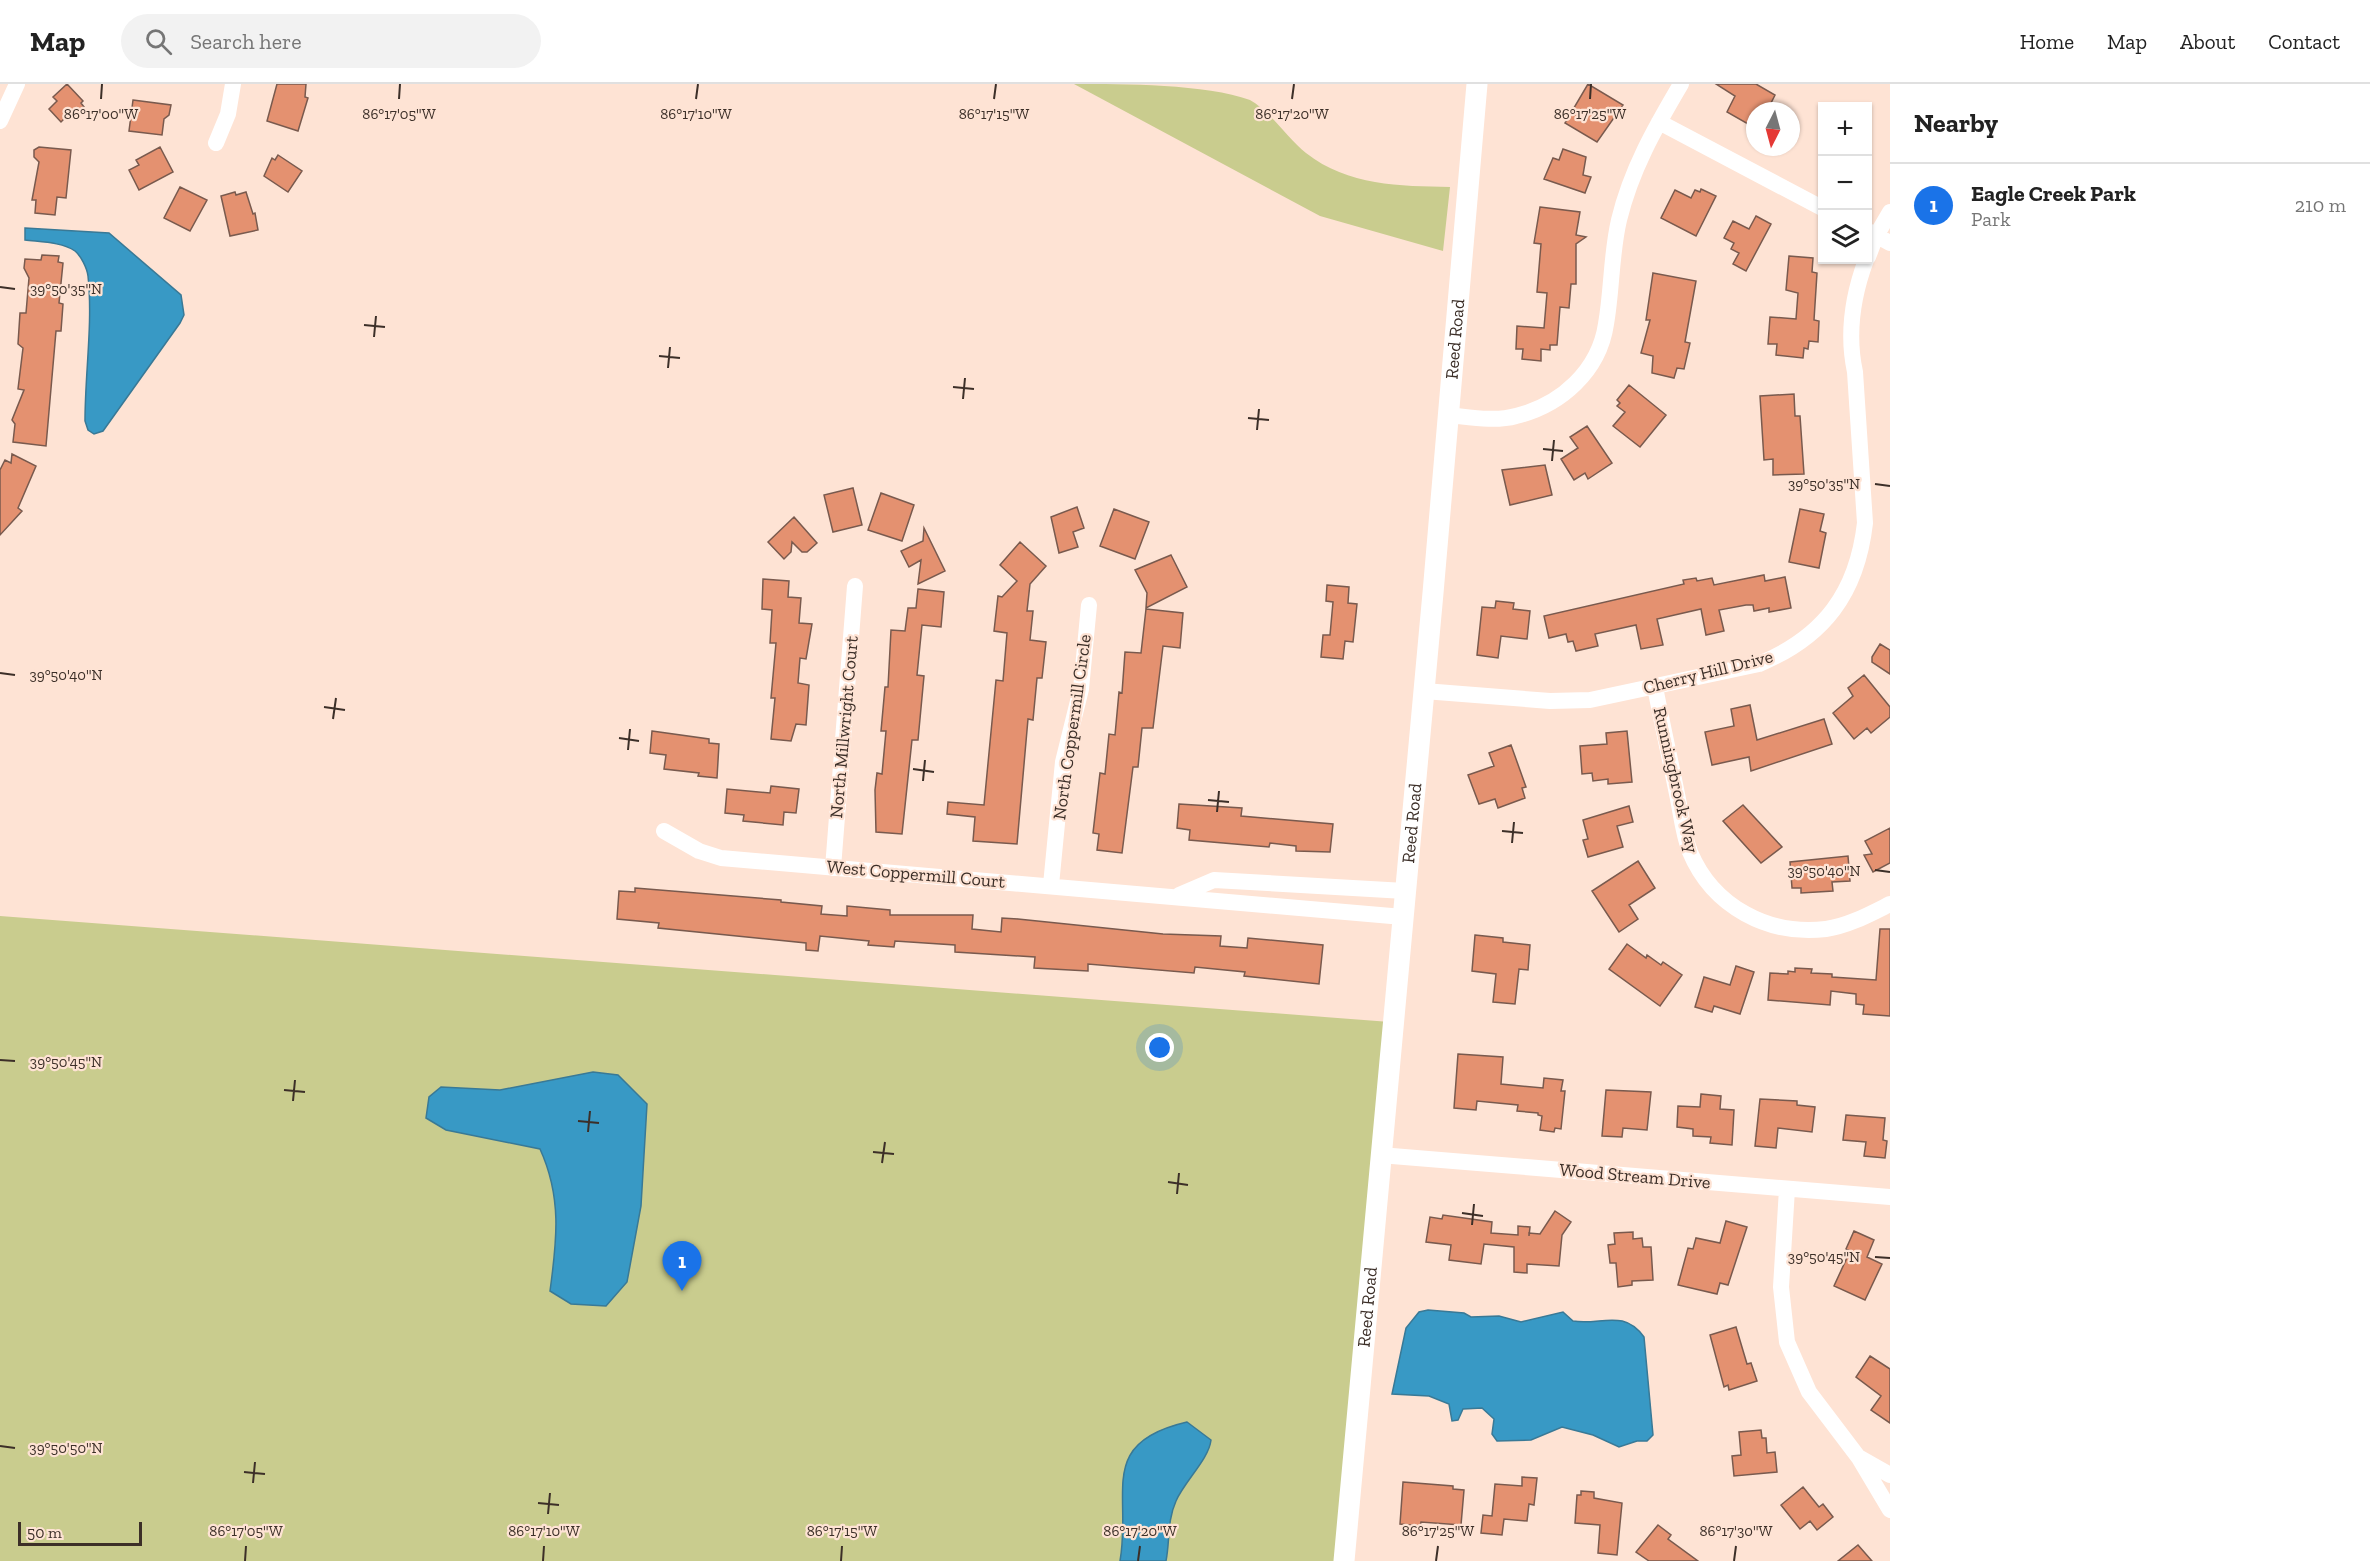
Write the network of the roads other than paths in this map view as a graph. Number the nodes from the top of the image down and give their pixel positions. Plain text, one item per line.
1 (17, 84) edge
2 (232, 84) edge
3 (1477, 84) edge
4 (1681, 84) edge
5 (0, 121) edge
6 (1659, 122) junction
7 (216, 143) dead end
8 (1818, 206) edge
9 (1890, 212) edge
10 (1878, 237) edge
11 (1865, 264) edge
12 (1448, 415) junction
13 (855, 586) dead end
14 (1089, 605) dead end
15 (1655, 687) junction
16 (1424, 691) junction
17 (664, 831) dead end
18 (832, 868) junction
19 (1051, 885) junction
20 (1406, 891) junction
21 (1175, 896) junction
22 (1890, 904) edge
23 (1403, 917) junction
24 (1380, 1155) junction
25 (1787, 1189) junction
26 (1890, 1197) edge
27 (1859, 1458) junction
28 (1890, 1475) edge
29 (1890, 1510) edge
30 (1344, 1561) edge

1 - 5 street
2 - 7 street
3 - 12 main road, Reed Road
4 - 6 street
6 - 8 street
6 - 12 street
9 - 10 street, Cherry Hill Drive
11 - 15 street, Cherry Hill Drive
12 - 16 main road, Reed Road
13 - 18 street, North Millwright Court
14 - 19 street, North Coppermill Circle
15 - 16 street, Cherry Hill Drive
15 - 22 street, Runningbrook Way
16 - 20 main road, Reed Road
17 - 18 street, West Coppermill Court
18 - 19 street, West Coppermill Court
19 - 21 street, West Coppermill Court
20 - 21 street, West Coppermill Court
20 - 23 main road, Reed Road
21 - 23 street, West Coppermill Court
23 - 24 main road, Reed Road
24 - 25 street, Wood Stream Drive
24 - 30 main road, Reed Road
25 - 26 street, Wood Stream Drive
25 - 27 street
27 - 28 street
27 - 29 street

